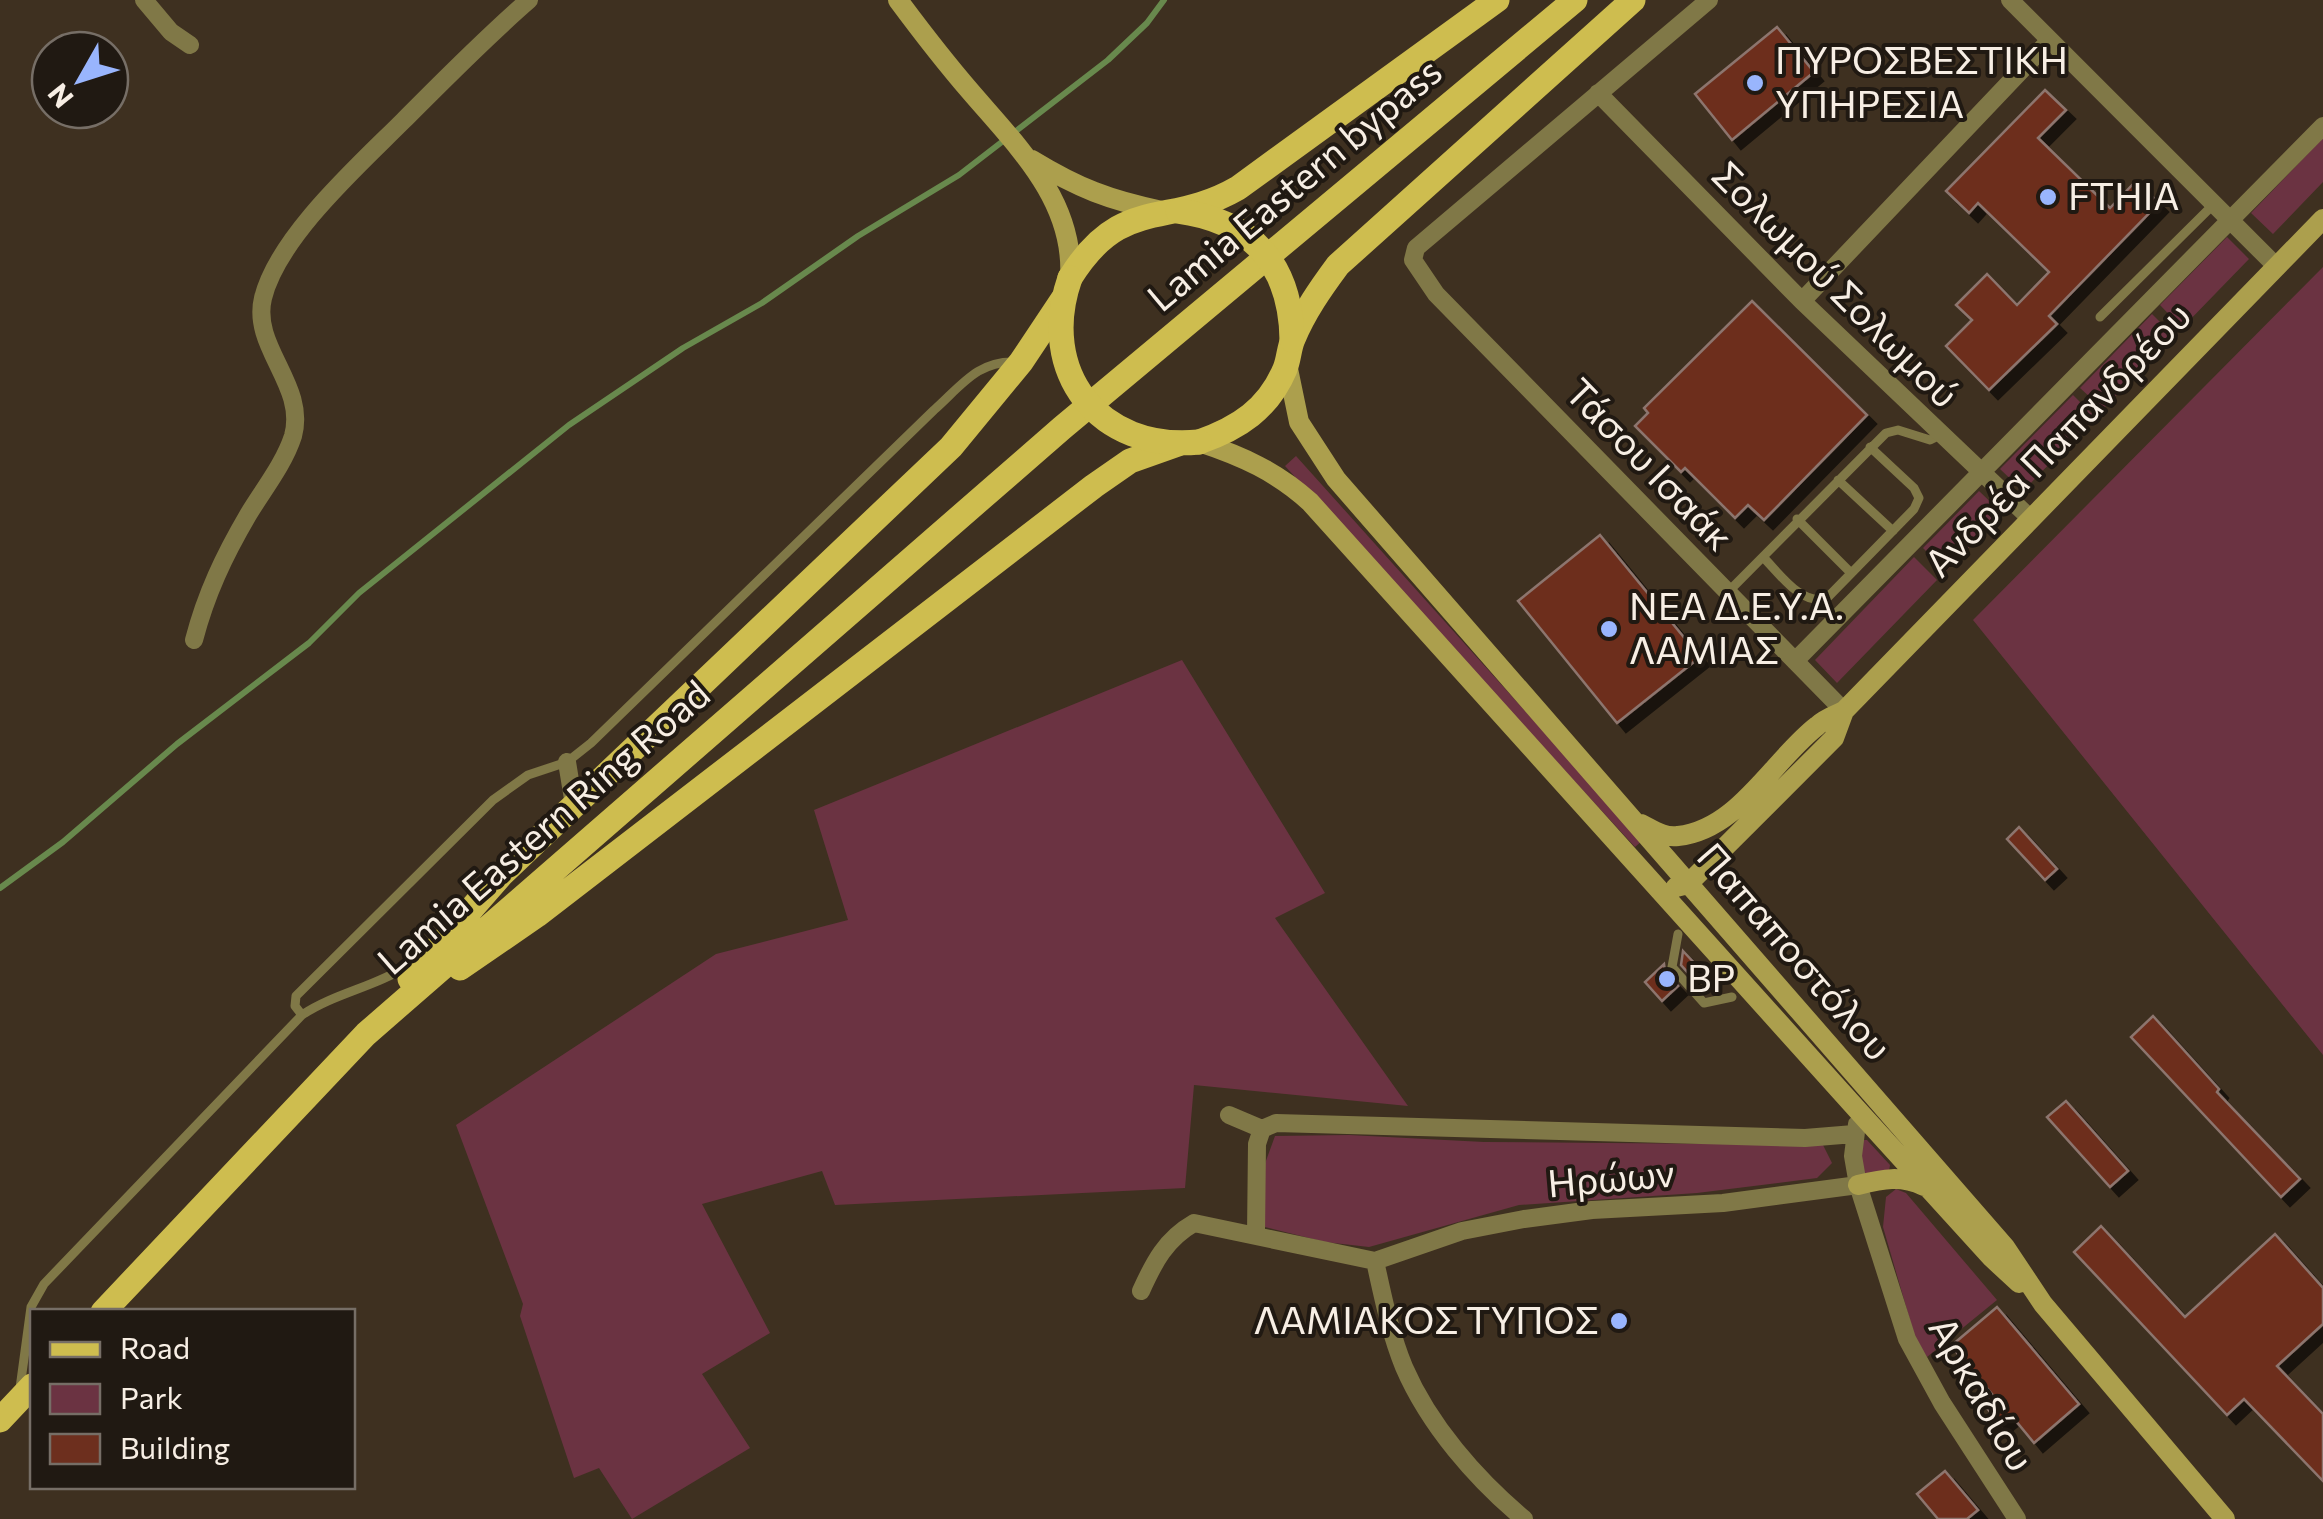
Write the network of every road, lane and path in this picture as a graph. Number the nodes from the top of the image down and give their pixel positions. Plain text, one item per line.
1 (144, 0) edge
2 (529, 0) edge
3 (898, 0) edge
4 (1497, 0) edge
5 (1576, 0) edge
6 (1633, 0) edge
7 (1709, 0) edge
8 (2010, 0) edge
9 (2050, 40) junction
10 (190, 45) dead end
11 (1598, 93) junction
12 (2323, 126) edge
13 (1026, 156) junction
14 (2214, 204) junction
15 (1172, 211) junction
16 (2323, 219) edge
17 (2230, 221) junction
18 (2277, 266) junction
19 (1067, 288) junction
20 (1802, 302) junction
21 (2100, 317) dead end
22 (1290, 352) junction
23 (1021, 362) junction
24 (1941, 434) junction
25 (1188, 443) junction
26 (1870, 447) junction
27 (1980, 472) junction
28 (1838, 480) junction
29 (2030, 518) junction
30 (1797, 520) junction
31 (1893, 531) junction
32 (1763, 556) junction
33 (1851, 573) junction
34 (1728, 592) junction
35 (194, 640) dead end
36 (1795, 661) junction
37 (1844, 710) junction
38 (567, 762) junction
39 (574, 806) junction
40 (1634, 821) junction
41 (1688, 884) junction
42 (1663, 891) junction
43 (1678, 934) dead end
44 (439, 942) junction
45 (1732, 997) dead end
46 (302, 1015) junction
47 (366, 1034) junction
48 (1229, 1115) dead end
49 (1864, 1117) junction
50 (1262, 1129) junction
51 (1858, 1185) junction
52 (1936, 1195) junction
53 (1256, 1234) junction
54 (1375, 1262) junction
55 (1141, 1291) dead end
56 (2043, 1304) junction
57 (31, 1309) edge
58 (106, 1309) edge
59 (30, 1321) edge
60 (25, 1393) edge
61 (0, 1420) edge
62 (1524, 1519) edge
63 (2017, 1519) edge
64 (2225, 1519) edge

1 - 10 street
2 - 35 street
3 - 13 main road
4 - 15 main road
5 - 47 main road, Lamia Eastern Ring Road
6 - 22 main road
7 - 11 street
8 - 9 street
9 - 14 street
9 - 20 street
11 - 20 street, Σολωμού Σολωμού
11 - 34 street, Τάσου Ισαάκ
12 - 17 street
13 - 15 main road
13 - 19 main road
14 - 17 street
14 - 21 lane
15 - 19 main road
15 - 22 main road, bridge
16 - 18 main road, Ανδρέα Παπανδρέου
17 - 18 street
17 - 27 street
18 - 29 main road, Ανδρέα Παπανδρέου
19 - 23 main road
19 - 25 main road, bridge
20 - 24 street, Σολωμού Σολωμού
22 - 25 main road
22 - 40 main road, Παπαποστόλου
23 - 38 lane
23 - 39 main road
24 - 26 lane
24 - 27 street, Σολωμού Σολωμού
25 - 42 main road, Παπαποστόλου
25 - 47 main road
26 - 28 lane
26 - 31 lane
27 - 29 street, Σολωμού Σολωμού
27 - 36 street
28 - 30 lane
28 - 31 lane
29 - 37 main road, Ανδρέα Παπανδρέου
30 - 32 lane
30 - 33 lane
31 - 33 lane
32 - 33 lane
32 - 34 lane
34 - 36 street, Τάσου Ισαάκ
36 - 37 street, Τάσου Ισαάκ
37 - 40 main road, Ανδρέα Παπανδρέου
37 - 41 main road, Ανδρέα Παπανδρέου
38 - 39 street
38 - 46 lane
39 - 44 main road
40 - 41 main road, Παπαποστόλου
41 - 42 main road, Ανδρέα Παπανδρέου
41 - 49 main road, Παπαποστόλου
42 - 49 main road, Παπαποστόλου
43 - 45 lane
44 - 46 lane
44 - 47 main road
46 - 57 lane
47 - 58 main road, Lamia Eastern Ring Road
48 - 50 street
49 - 50 street
49 - 51 street, Αρκαδίου
49 - 52 main road, Παπαποστόλου
49 - 56 main road, Παπαποστόλου
50 - 53 street
51 - 52 main road
51 - 54 street, Ηρώων
51 - 63 street, Αρκαδίου
52 - 56 main road, Παπαποστόλου
53 - 54 street
53 - 55 street
54 - 62 street
56 - 64 main road, Παπαποστόλου
59 - 60 lane
60 - 61 main road

